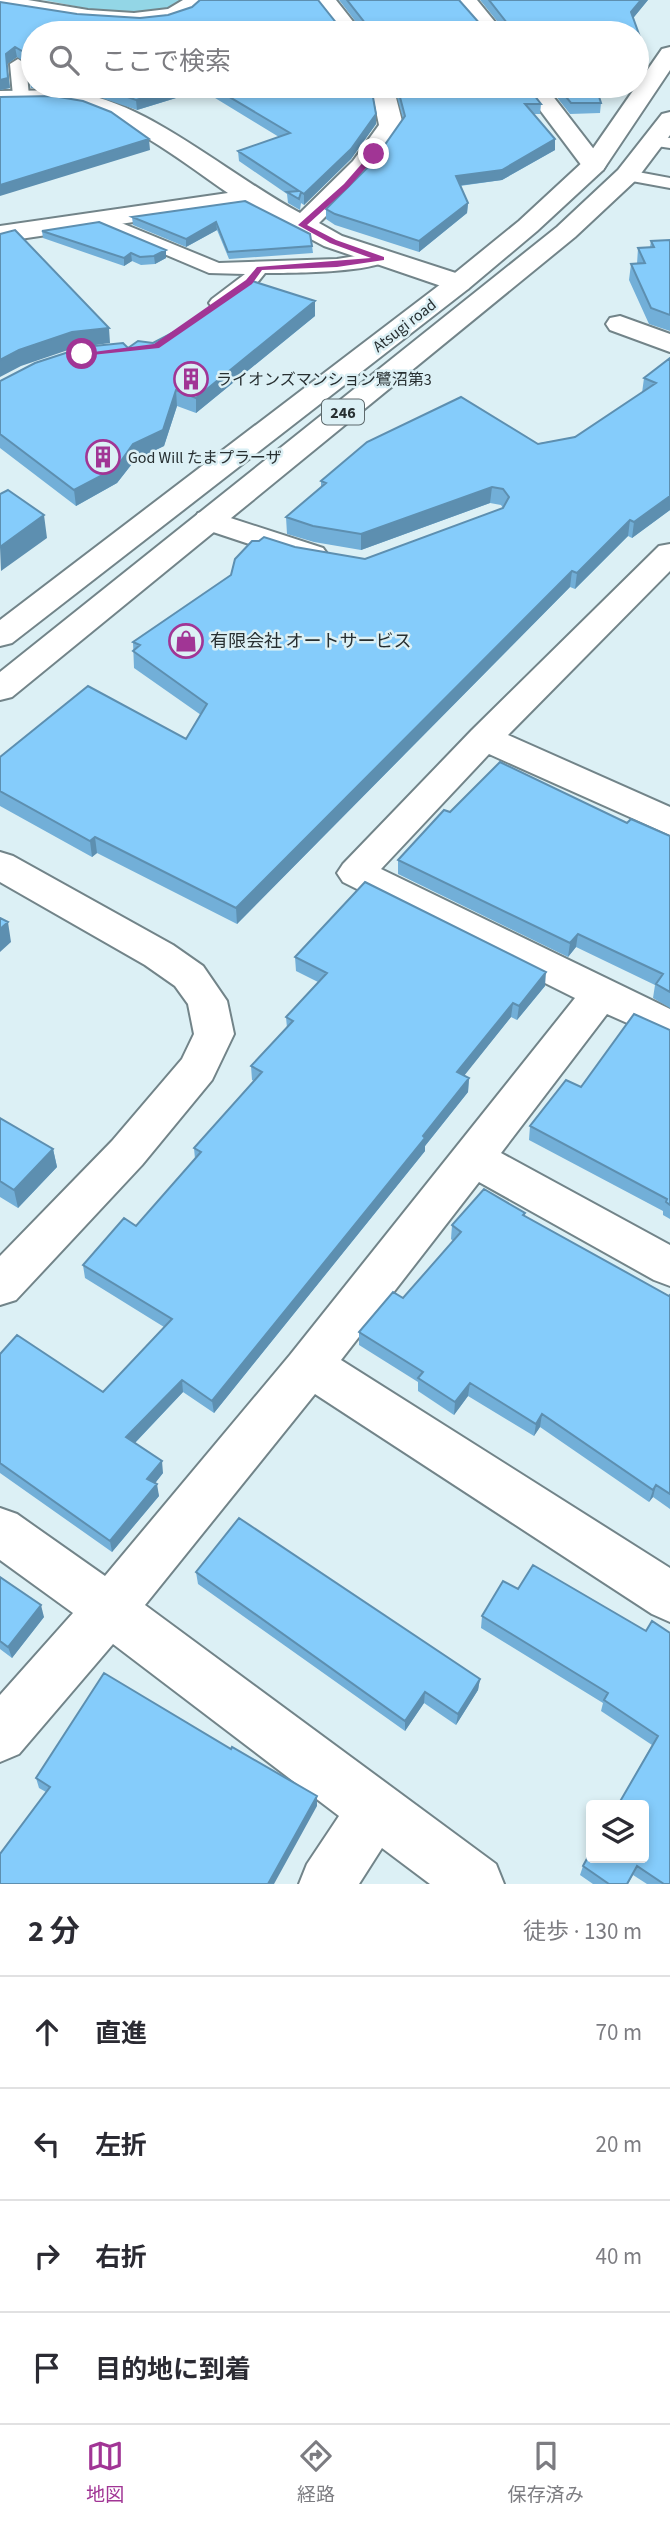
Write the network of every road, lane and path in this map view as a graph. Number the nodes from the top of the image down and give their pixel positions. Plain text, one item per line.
1 (197, 0) edge
2 (325, 0) edge
3 (464, 0) edge
4 (0, 2) edge
5 (342, 21) edge
6 (484, 21) edge
7 (670, 54) edge
8 (18, 64) edge
9 (649, 85) edge
10 (11, 97) edge
11 (24, 98) edge
12 (385, 98) edge
13 (542, 98) edge
14 (640, 98) edge
15 (665, 134) edge
16 (594, 165) junction
17 (627, 175) junction
18 (670, 183) edge
19 (251, 197) junction
20 (97, 219) junction
21 (302, 225) junction
22 (0, 234) edge
23 (381, 258) junction
24 (259, 268) junction
25 (459, 283) junction
26 (208, 311) edge
27 (620, 324) dead end
28 (670, 344) edge
29 (209, 520) junction
30 (670, 552) edge
31 (341, 559) edge
32 (0, 636) edge
33 (0, 689) edge
34 (484, 738) junction
35 (670, 822) edge
36 (0, 865) edge
37 (600, 994) junction
38 (670, 1027) edge
39 (472, 1158) junction
40 (670, 1267) edge
41 (0, 1286) edge
42 (309, 1366) junction
43 (0, 1531) edge
44 (670, 1597) edge
45 (112, 1609) junction
46 (0, 1735) edge
47 (374, 1810) junction
48 (327, 1884) edge
49 (476, 1884) edge

1 - 4 main road
2 - 5 main road
3 - 6 main road
7 - 9 main road, Atsugi road / 246
8 - 10 lane
11 - 19 main road
12 - 21 main road
13 - 16 main road
14 - 16 main road, Atsugi road / 246
15 - 17 main road, Atsugi road / 246
16 - 25 main road, Atsugi road / 246
17 - 18 lane
17 - 29 main road, Atsugi road / 246
19 - 20 main road
19 - 21 main road
20 - 22 main road
20 - 24 lane
21 - 23 main road
23 - 24 lane
23 - 25 main road
24 - 26 lane
25 - 32 main road, Atsugi road / 246
27 - 28 main road
29 - 31 main road
29 - 33 main road, Atsugi road / 246
30 - 34 main road
34 - 35 main road
34 - 37 main road
36 - 41 main road
37 - 38 main road
37 - 39 main road
39 - 40 main road
39 - 42 main road
42 - 44 main road
42 - 45 main road
43 - 45 main road
45 - 46 main road
45 - 47 main road
47 - 48 main road
47 - 49 main road

